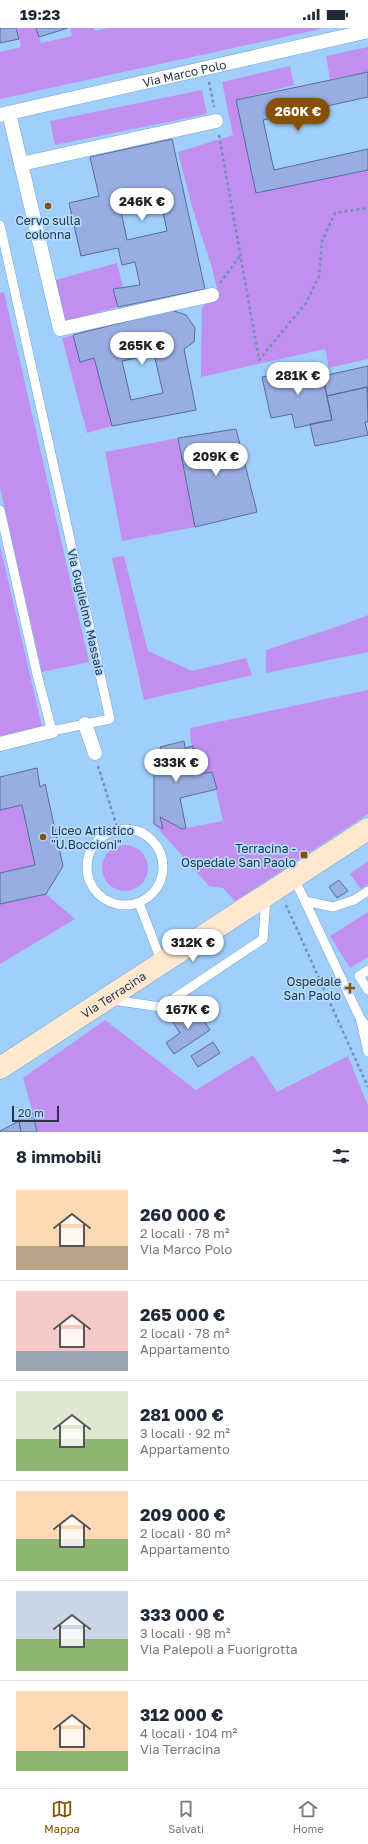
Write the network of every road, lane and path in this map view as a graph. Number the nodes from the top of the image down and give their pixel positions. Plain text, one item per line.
1 (368, 31) edge
2 (207, 68) junction
3 (5, 114) edge
4 (216, 121) junction
5 (21, 164) junction
6 (368, 208) edge
7 (0, 225) edge
8 (240, 256) junction
9 (212, 294) joint
10 (0, 510) edge
11 (85, 724) junction
12 (52, 732) junction
13 (0, 744) edge
14 (95, 754) joint
15 (368, 829) edge
16 (118, 830) junction
17 (279, 887) junction
18 (368, 891) edge
19 (305, 901) junction
20 (139, 903) junction
21 (162, 963) junction
22 (368, 970) edge
23 (368, 990) edge
24 (107, 999) junction
25 (360, 1018) junction
26 (368, 1029) edge
27 (368, 1052) edge
28 (0, 1068) edge
29 (368, 1087) edge

1 - 2 street, Via Marco Polo
2 - 3 street, Via Marco Polo
2 - 4 path
3 - 5 street
4 - 5 street
4 - 8 path
5 - 9 street
6 - 8 path
7 - 11 lane, Via Guglielmo Massaia
8 - 9 path
10 - 12 lane
11 - 12 lane, Via Guglielmo Massaia
11 - 14 street
12 - 13 street
14 - 16 path
15 - 17 main road, Via Terracina
16 - 20 lane
16 - 20 lane
17 - 19 lane
17 - 21 main road, Via Terracina
17 - 24 lane
17 - 29 path
18 - 19 lane
19 - 25 lane
20 - 21 lane
21 - 24 main road, Via Terracina
22 - 23 lane
24 - 28 main road, Via Terracina
25 - 26 lane
25 - 27 lane

